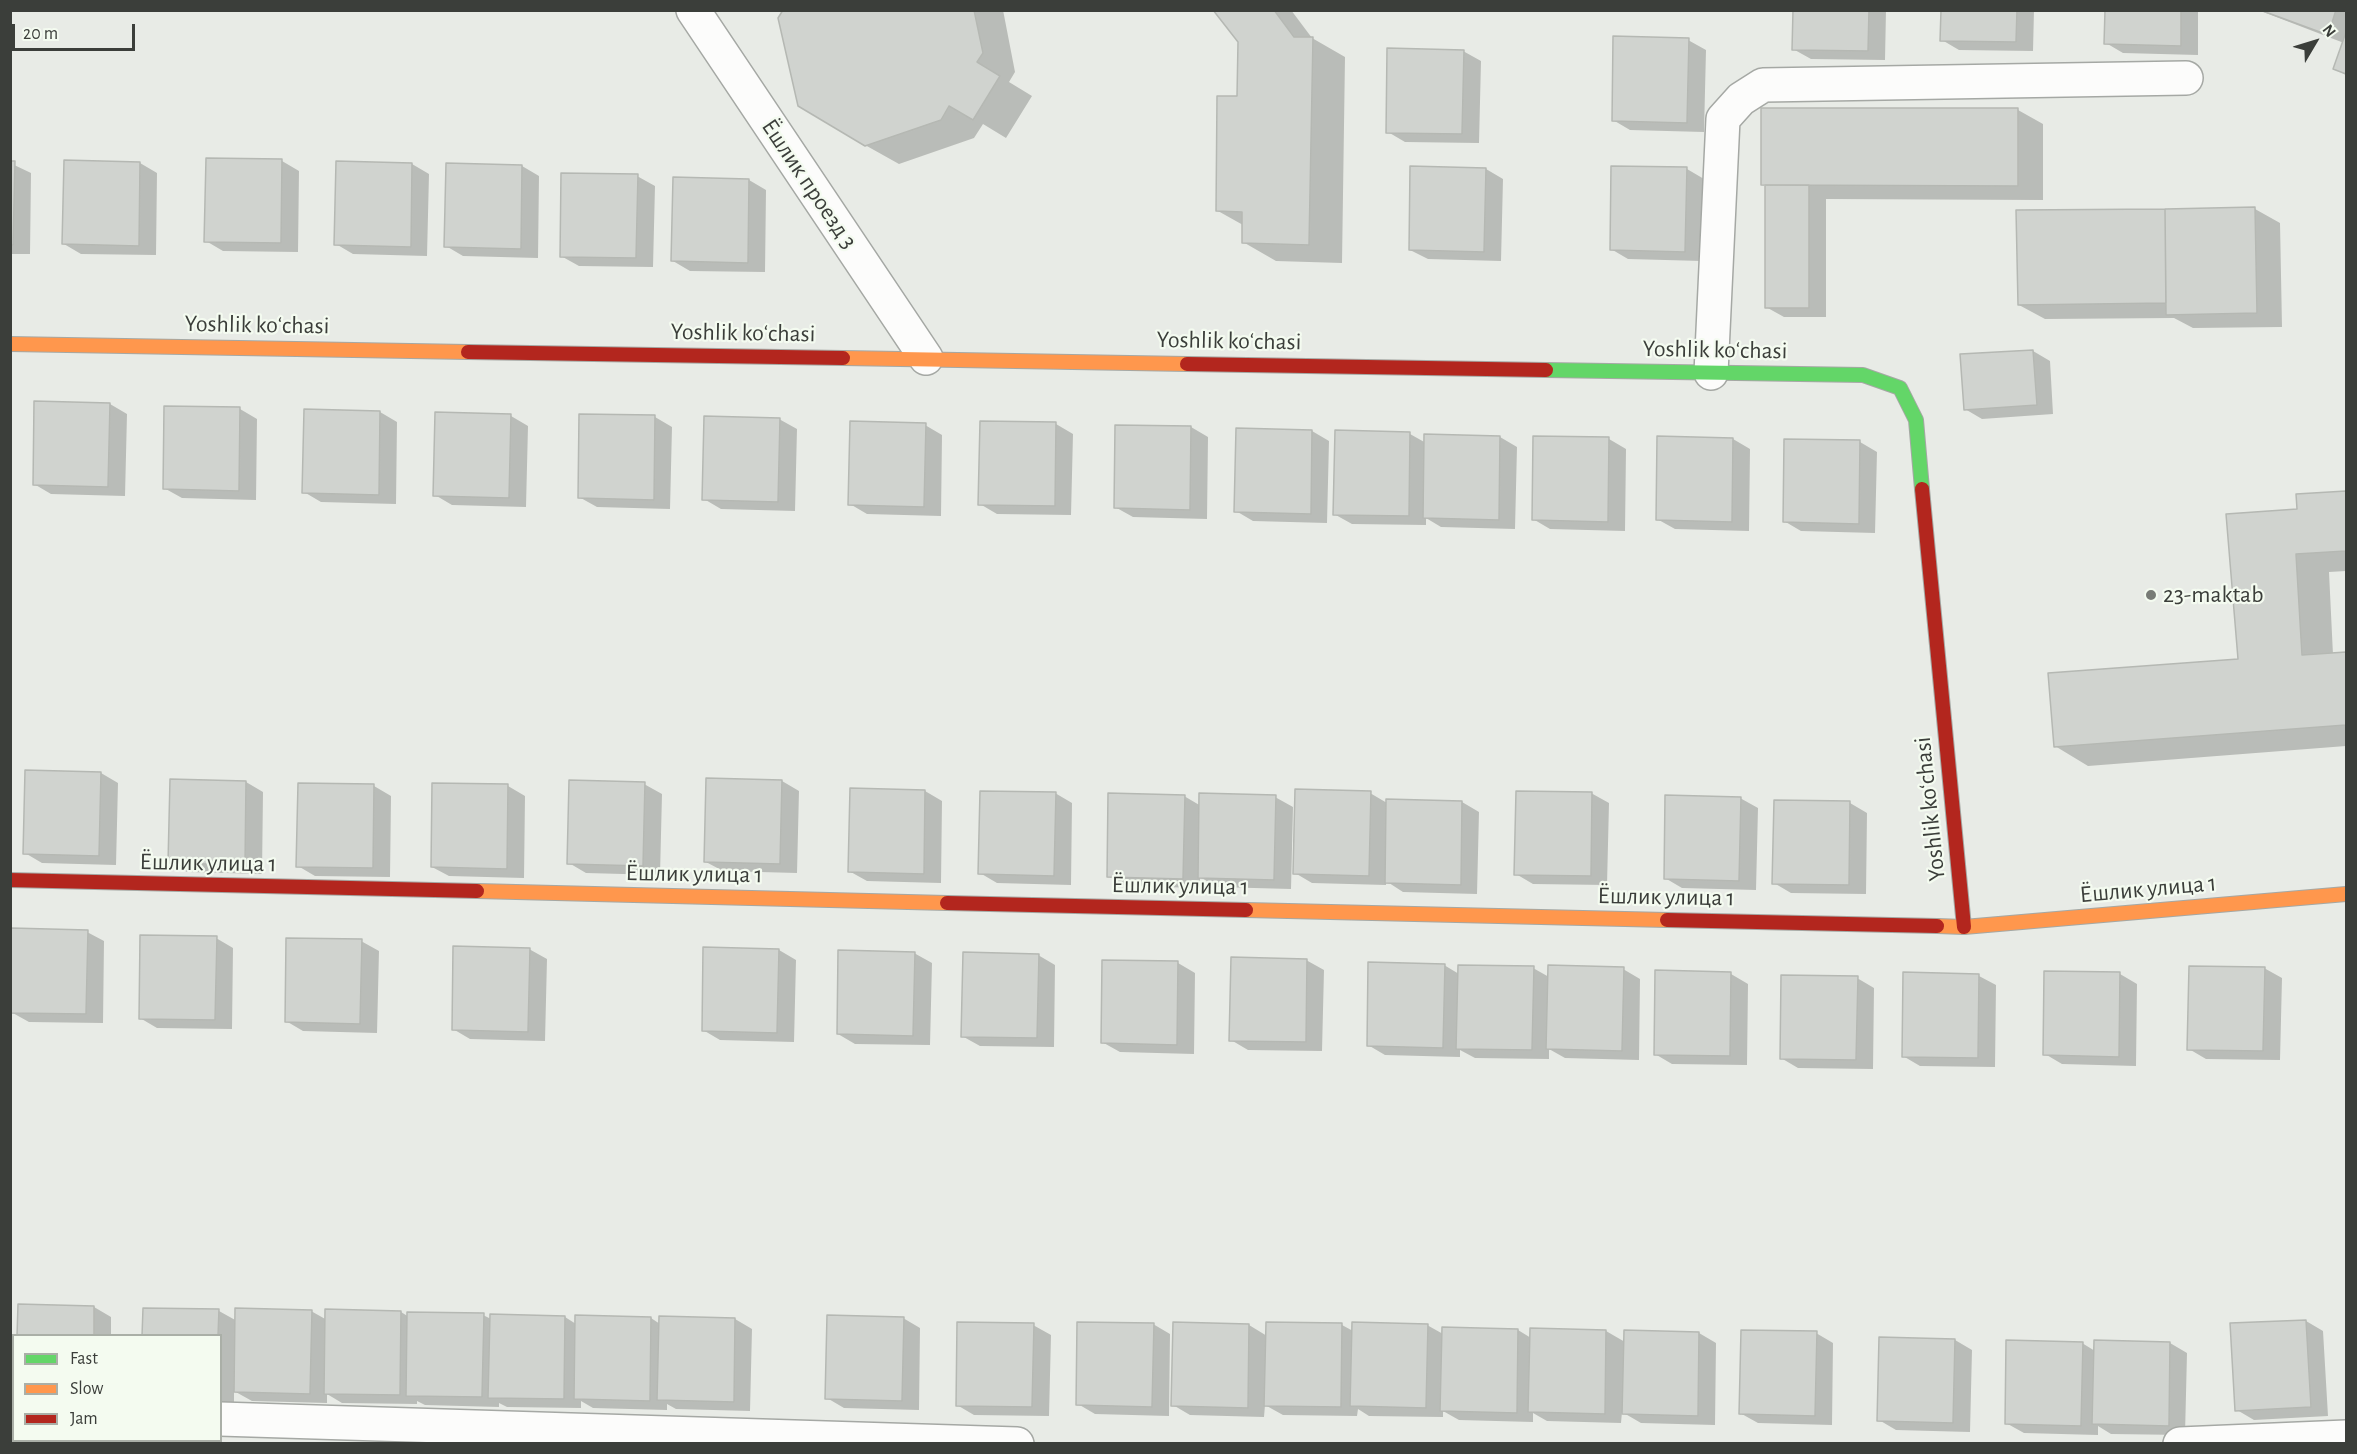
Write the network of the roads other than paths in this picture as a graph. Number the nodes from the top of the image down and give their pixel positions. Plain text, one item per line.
1 (693, 10) edge
2 (2186, 78) dead end
3 (10, 344) edge
4 (926, 358) junction
5 (1711, 372) junction
6 (10, 880) edge
7 (2346, 894) edge
8 (1964, 927) junction
9 (222, 1419) edge
10 (530, 1436) edge
11 (2346, 1437) edge
12 (1017, 1443) edge
13 (2180, 1443) edge

1 - 4 street, Ёшлик проезд 3
2 - 5 street
3 - 4 street, Yoshlik koʻchasi
4 - 5 street, Yoshlik koʻchasi
5 - 8 street, Yoshlik koʻchasi
6 - 8 street, Ёшлик улица 1
7 - 8 street, Ёшлик улица 1
9 - 10 street
10 - 12 street
11 - 13 street

